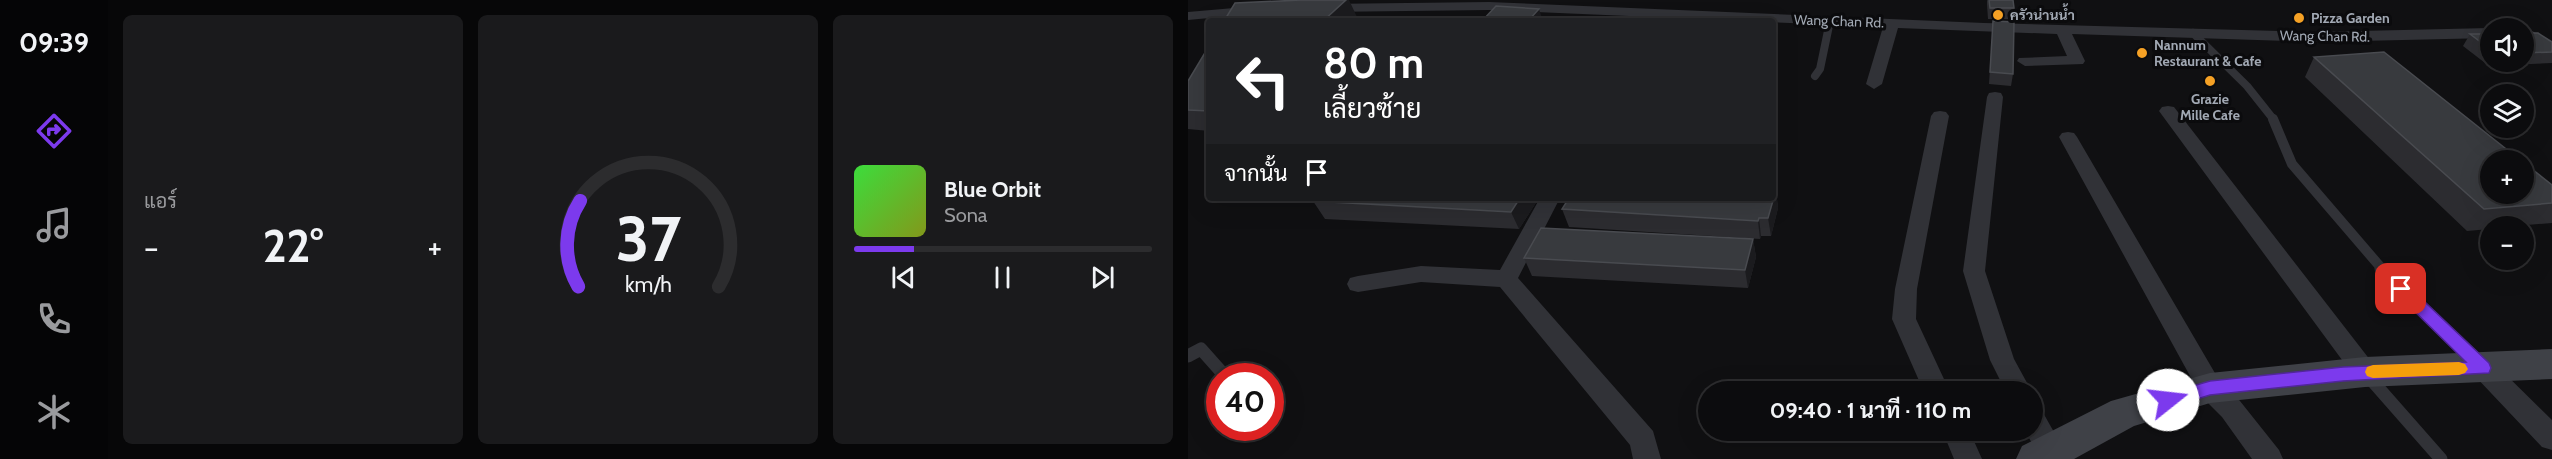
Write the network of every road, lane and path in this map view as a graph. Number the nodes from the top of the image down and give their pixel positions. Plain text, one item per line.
1 (1306, 8) edge
2 (1272, 9) edge
3 (1567, 9) junction
4 (1188, 16) edge
5 (1605, 16) edge
6 (1559, 18) edge
7 (1698, 18) edge
8 (1776, 20) edge
9 (1830, 21) junction
10 (1892, 23) junction
11 (2062, 28) junction
12 (2552, 30) edge
13 (2534, 31) edge
14 (2193, 33) junction
15 (2480, 33) edge
16 (2534, 38) edge
17 (2552, 50) edge
18 (2025, 61) dead end
19 (1815, 76) dead end
20 (1874, 84) dead end
21 (1995, 97) dead end
22 (2168, 111) dead end
23 (1940, 116) dead end
24 (2068, 137) dead end
25 (1548, 201) edge
26 (1530, 235) junction
27 (1589, 238) edge
28 (1506, 279) junction
29 (1358, 284) dead end
30 (1188, 356) edge
31 (1213, 363) edge
32 (2552, 363) edge
33 (2483, 368) junction
34 (2365, 372) junction
35 (1932, 381) edge
36 (2013, 381) edge
37 (2210, 388) junction
38 (2552, 438) edge
39 (1960, 441) edge
40 (2043, 455) edge
41 (1647, 459) edge
42 (1968, 459) edge
43 (2270, 459) edge
44 (2441, 459) edge

1 - 3 street, Wang Chan Rd.
2 - 4 street
3 - 5 street, Wang Chan Rd.
3 - 6 street
5 - 7 street, Wang Chan Rd.
8 - 9 street, Wang Chan Rd.
9 - 10 street, Wang Chan Rd.
9 - 19 lane
10 - 11 street, Wang Chan Rd.
10 - 20 street
11 - 14 street, Wang Chan Rd.
11 - 18 street
12 - 13 street
14 - 15 street, Wang Chan Rd.
14 - 33 lane
16 - 17 street
21 - 36 street
22 - 34 street
23 - 35 street
24 - 37 street
25 - 26 street
26 - 27 street
26 - 28 street
28 - 29 street
28 - 41 street
30 - 31 lane
32 - 33 street
33 - 34 street
33 - 38 street
34 - 37 street
34 - 44 lane
37 - 40 street
37 - 43 street
39 - 42 street

